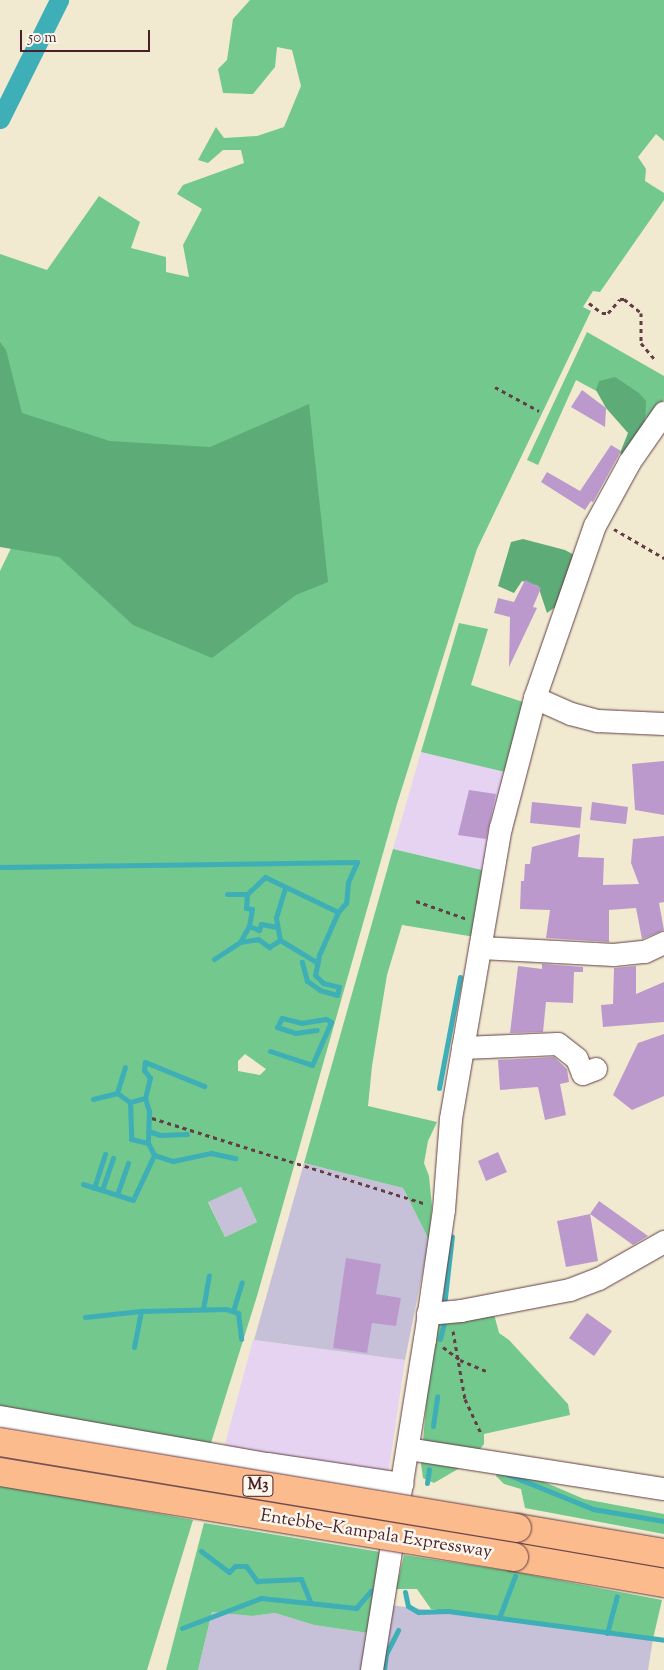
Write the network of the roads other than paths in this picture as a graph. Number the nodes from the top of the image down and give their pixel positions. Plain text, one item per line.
1 (664, 413) edge
2 (535, 698) junction
3 (664, 724) edge
4 (664, 943) edge
5 (481, 948) junction
6 (462, 1048) junction
7 (596, 1069) dead end
8 (664, 1242) edge
9 (438, 1313) junction
10 (0, 1417) edge
11 (0, 1442) edge
12 (408, 1449) junction
13 (0, 1472) edge
14 (403, 1484) junction
15 (664, 1489) edge
16 (664, 1553) edge
17 (664, 1583) edge
18 (372, 1670) edge

1 - 2 street
2 - 3 street
2 - 5 street
4 - 5 street
5 - 6 street
6 - 7 street
6 - 9 street
8 - 9 street
9 - 12 street
10 - 14 street
11 - 16 highway, Entebbe–Kampala Expressway / M3, bridge
12 - 14 street
12 - 15 street
13 - 17 highway, Entebbe–Kampala Expressway / M3, bridge
14 - 18 street

